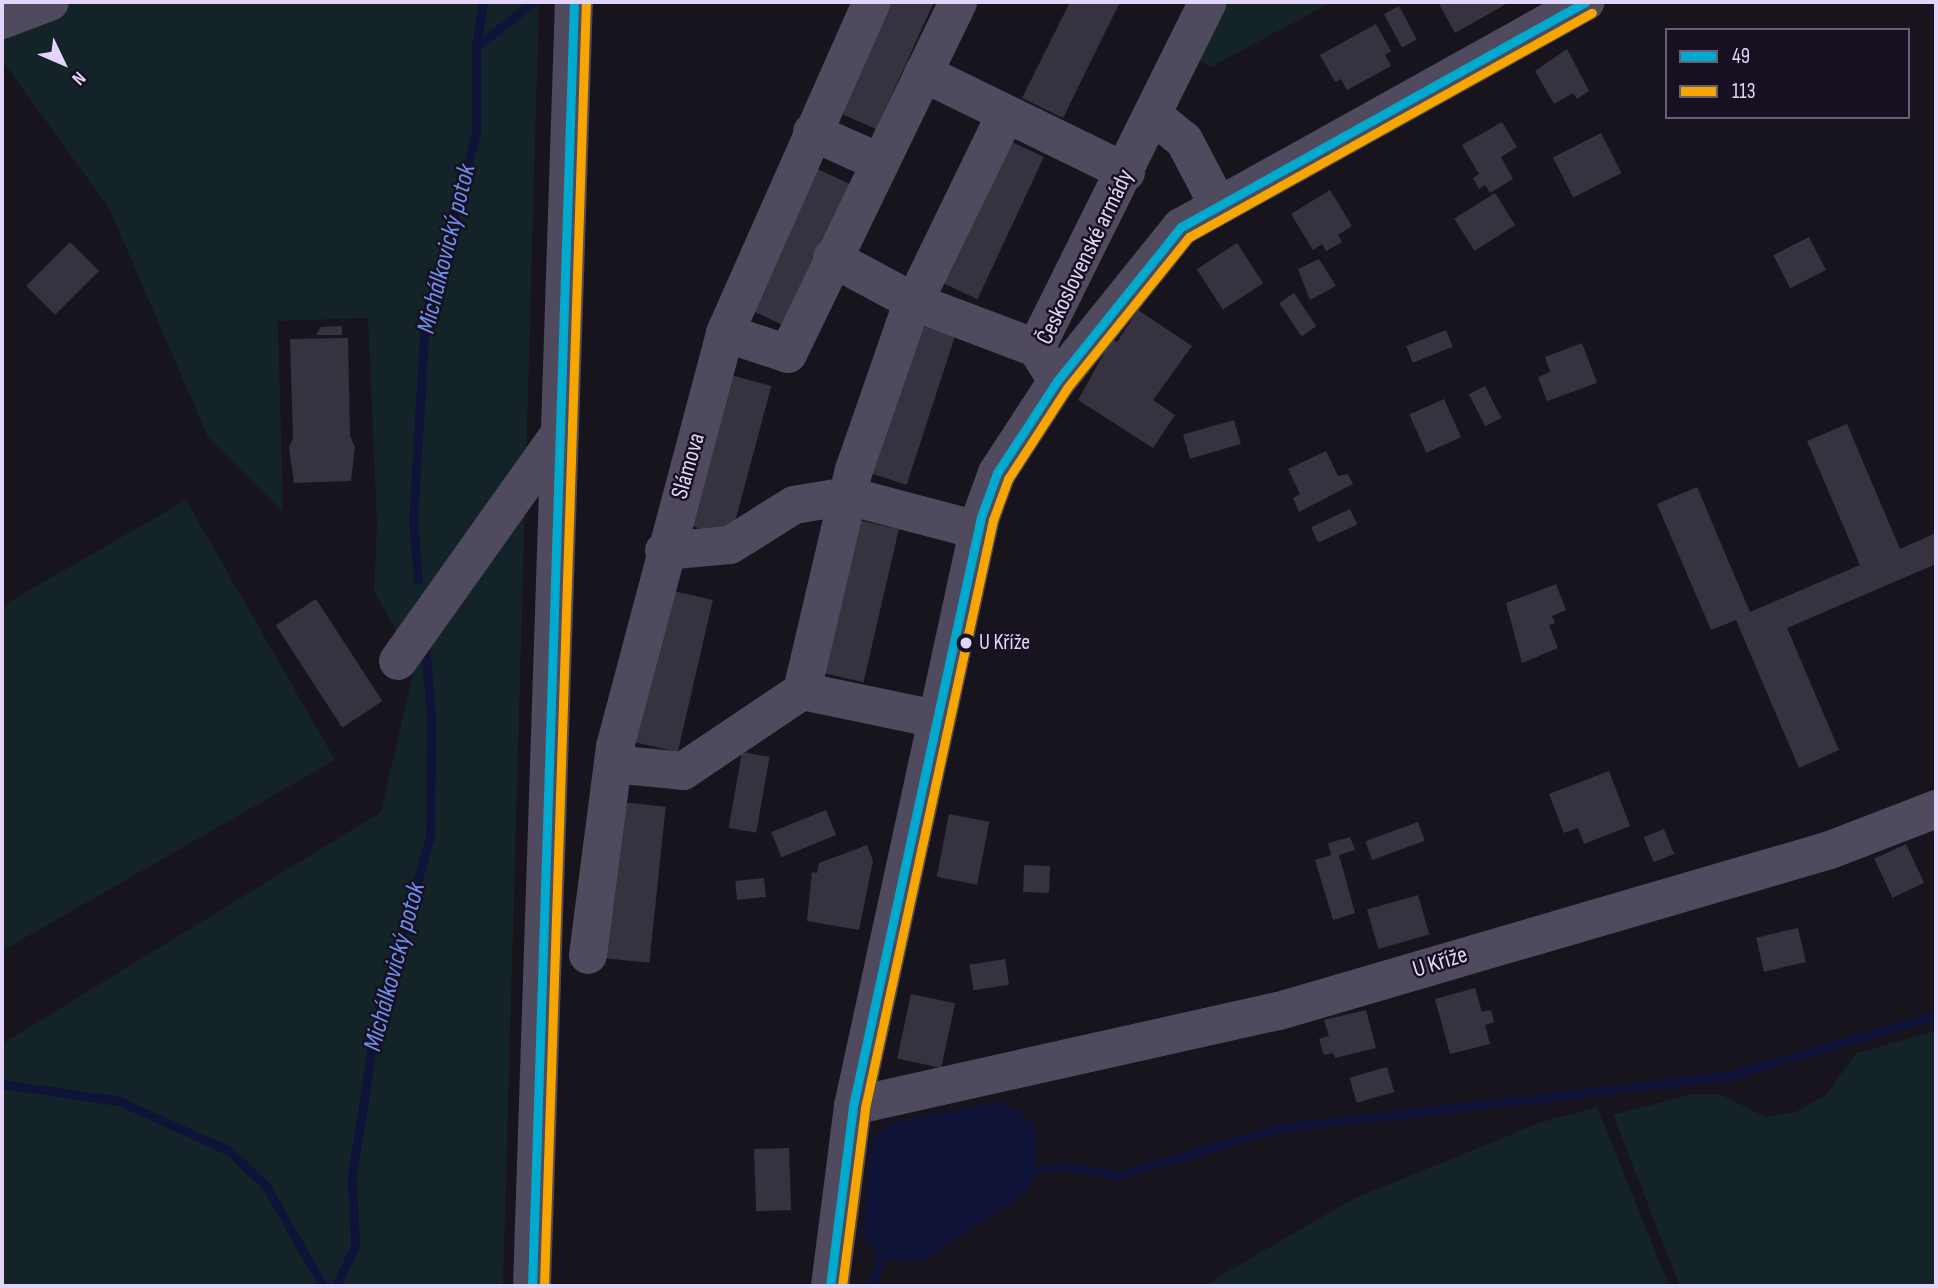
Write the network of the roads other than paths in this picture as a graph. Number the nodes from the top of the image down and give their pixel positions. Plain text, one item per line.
1 (50, 2) edge
2 (574, 2) edge
3 (872, 2) edge
4 (958, 2) edge
5 (1208, 2) edge
6 (1586, 2) edge
7 (2, 20) edge
8 (923, 73) junction
9 (1006, 115) junction
10 (1154, 116) junction
11 (812, 132) junction
12 (879, 162) junction
13 (1126, 172) junction
14 (1217, 203) junction
15 (832, 258) junction
16 (914, 302) junction
17 (725, 333) junction
18 (1035, 348) junction
19 (1057, 381) junction
20 (560, 433) junction
21 (848, 496) junction
22 (978, 530) junction
23 (664, 551) junction
24 (398, 661) dead end
25 (802, 691) junction
26 (936, 719) junction
27 (613, 764) junction
28 (1936, 809) edge
29 (588, 955) dead end
30 (853, 1106) junction
31 (533, 1286) edge
32 (830, 1286) edge

1 - 7 street
2 - 20 street
3 - 11 street, Slámova
4 - 8 street
5 - 10 street, Československé armády
6 - 14 street
8 - 9 street
8 - 12 street
9 - 13 street
9 - 16 street
10 - 13 street, Československé armády
10 - 14 street
11 - 12 street
11 - 17 street, Slámova
12 - 15 street
13 - 18 street, Československé armády
14 - 19 street
15 - 16 street
15 - 17 street
16 - 18 street
16 - 21 street
17 - 23 street, Slámova
18 - 19 street, Československé armády
19 - 22 street, Československé armády
20 - 24 street
20 - 31 street
21 - 22 street
21 - 23 street
21 - 25 street
22 - 26 street, Československé armády
23 - 27 street, Slámova
25 - 26 street
25 - 27 street
26 - 30 street, Československé armády
27 - 29 street, Slámova
28 - 30 street, U Kříže
30 - 32 street, Československé armády

